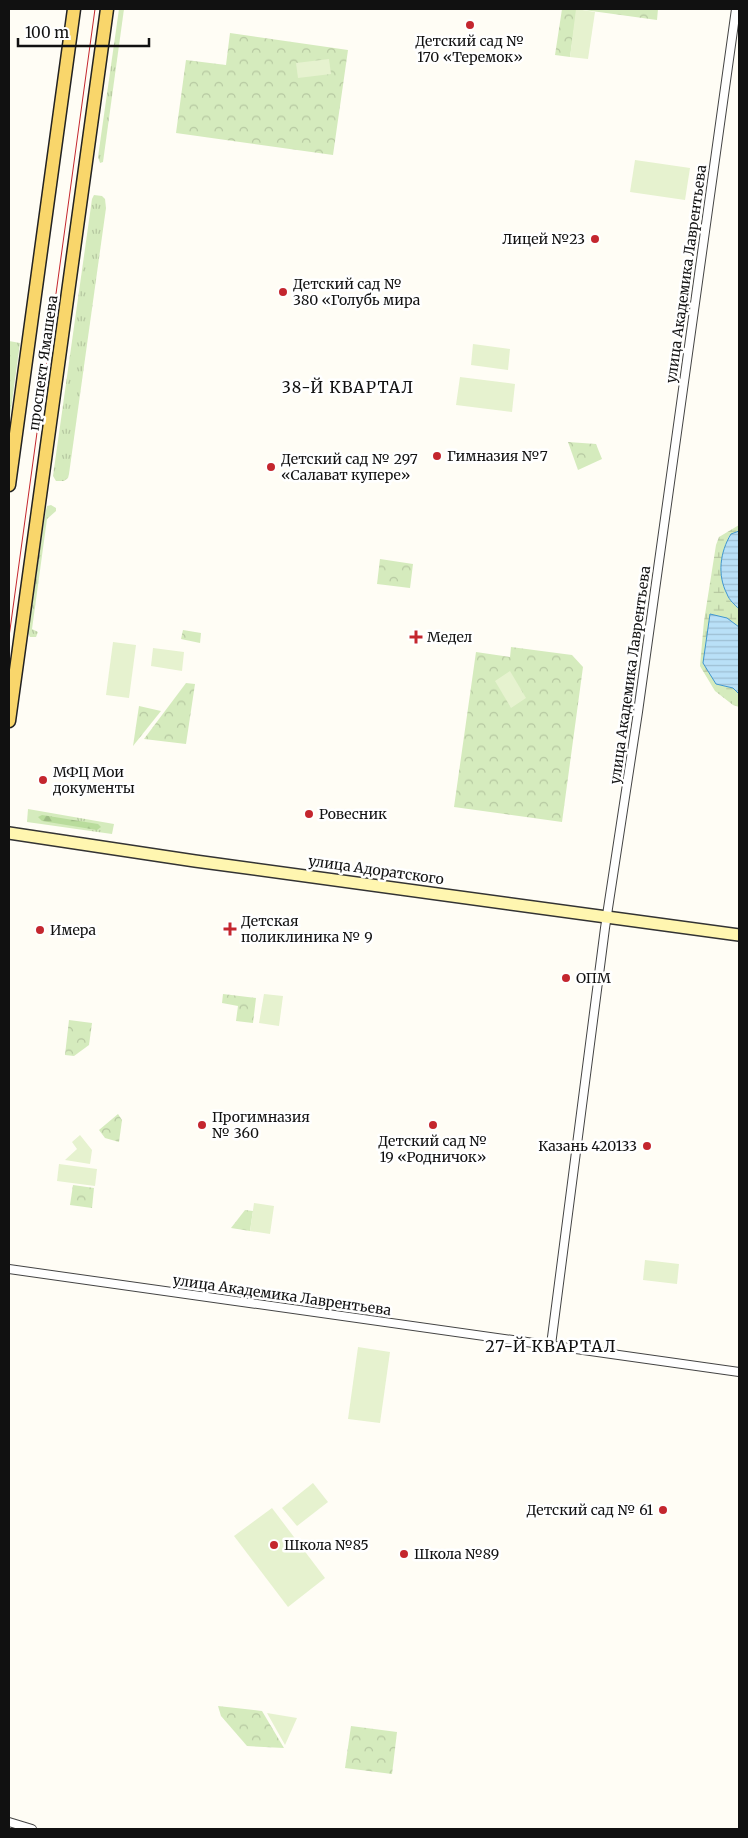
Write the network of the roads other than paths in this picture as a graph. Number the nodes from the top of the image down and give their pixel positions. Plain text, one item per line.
1 (74, 9) edge
2 (107, 9) edge
3 (736, 9) edge
4 (9, 485) edge
5 (9, 721) edge
6 (9, 833) edge
7 (606, 917) junction
8 (739, 935) edge
9 (9, 1269) edge
10 (551, 1345) junction
11 (739, 1372) edge
12 (9, 1822) edge
13 (32, 1829) edge

1 - 4 main road, проспект Ямашева
2 - 5 main road, проспект Ямашева
3 - 7 street, улица Академика Лаврентьева
6 - 7 street, улица Адоратского
7 - 8 street, улица Адоратского
7 - 10 street, улица Академика Лаврентьева
9 - 10 street, улица Академика Лаврентьева
10 - 11 street, улица Академика Лаврентьева
12 - 13 street

